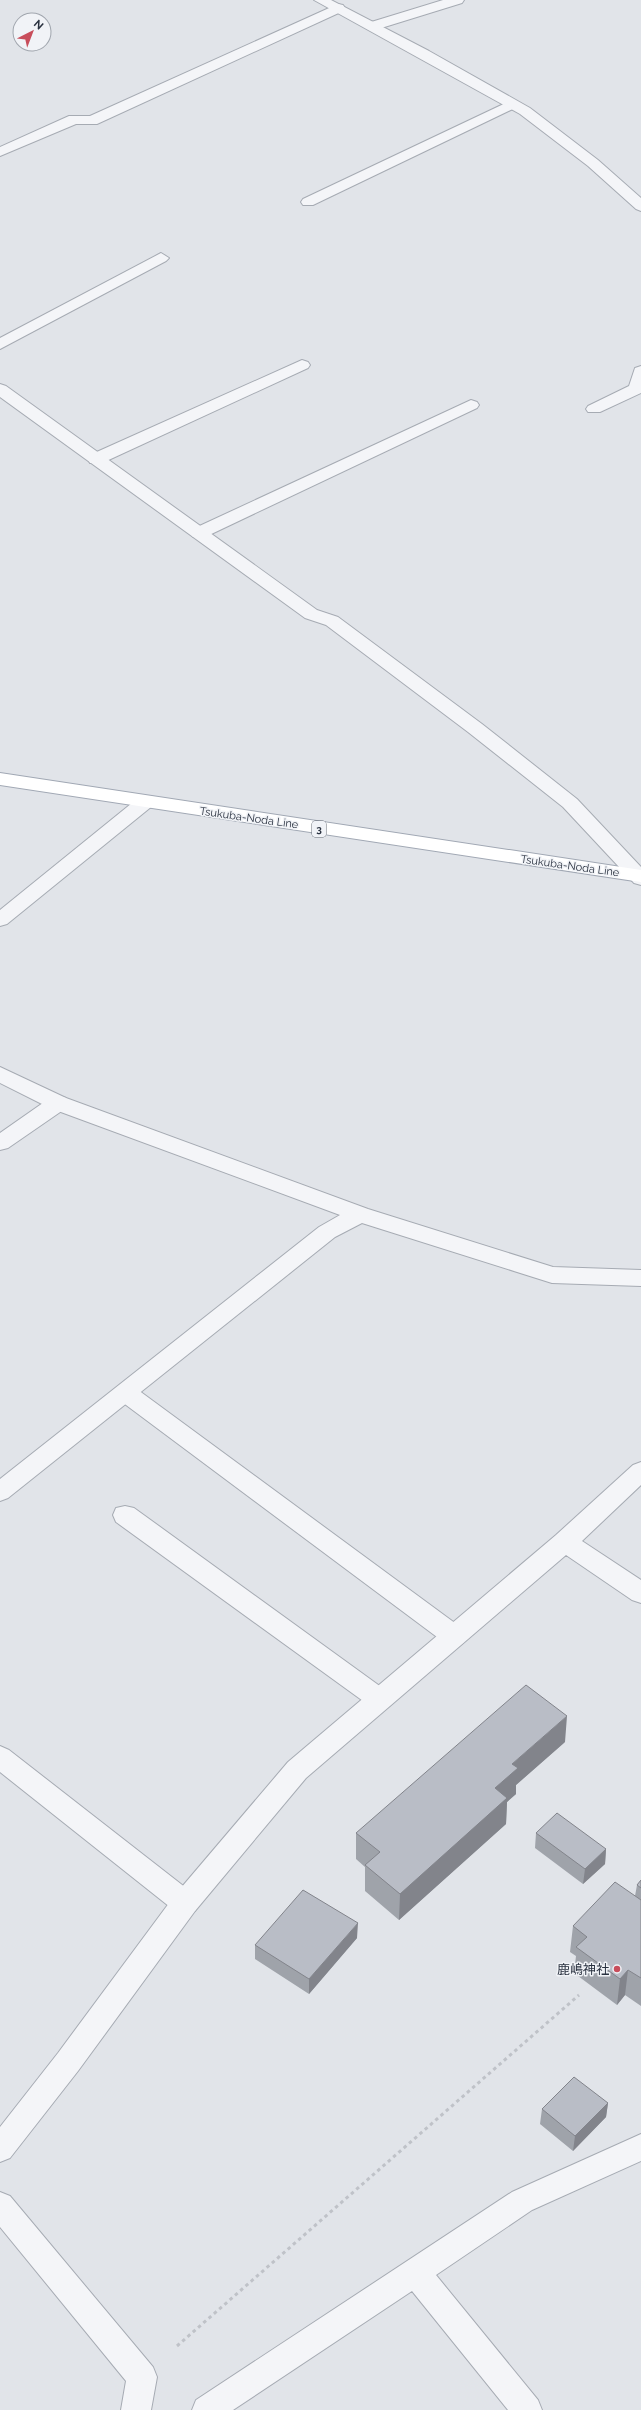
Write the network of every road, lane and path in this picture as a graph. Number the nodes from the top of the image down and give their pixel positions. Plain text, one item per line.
1 (457, 0) edge
2 (331, 3) edge
3 (373, 26) junction
4 (512, 104) junction
5 (0, 152) edge
6 (308, 202) dead end
7 (641, 206) edge
8 (161, 258) dead end
9 (0, 344) edge
10 (302, 365) dead end
11 (641, 371) edge
12 (0, 389) edge
13 (471, 405) dead end
14 (594, 409) dead end
15 (96, 459) junction
16 (199, 533) junction
17 (0, 780) edge
18 (144, 803) junction
19 (640, 877) edge
20 (0, 920) edge
21 (0, 1074) edge
22 (58, 1103) junction
23 (0, 1144) edge
24 (360, 1214) junction
25 (641, 1278) edge
26 (126, 1393) junction
27 (641, 1471) edge
28 (0, 1492) edge
29 (125, 1515) dead end
30 (565, 1542) junction
31 (641, 1593) edge
32 (454, 1636) junction
33 (379, 1699) junction
34 (0, 1757) edge
35 (185, 1903) junction
36 (579, 1995) dead end
37 (641, 2147) edge
38 (0, 2149) edge
39 (0, 2206) edge
40 (415, 2272) junction
41 (142, 2377) junction
42 (136, 2410) edge
43 (207, 2410) edge
44 (527, 2410) edge

1 - 3 street
2 - 3 street
2 - 5 street
3 - 4 street
4 - 6 street
4 - 7 street
8 - 9 street
10 - 15 street
11 - 14 street
12 - 15 street
13 - 16 street
15 - 16 street
16 - 19 street
17 - 18 main road, Tsukuba-Noda Line / 3
18 - 19 main road, Tsukuba-Noda Line / 3
18 - 20 street
21 - 22 street
22 - 23 street
22 - 24 street
24 - 25 street
24 - 26 street
26 - 28 street
26 - 32 street
27 - 30 street
29 - 33 street
30 - 31 street
30 - 32 street
32 - 33 street
33 - 35 street
34 - 35 street
35 - 38 street
36 - 41 path
37 - 40 street
39 - 41 street
40 - 43 street
40 - 44 street
41 - 42 street

